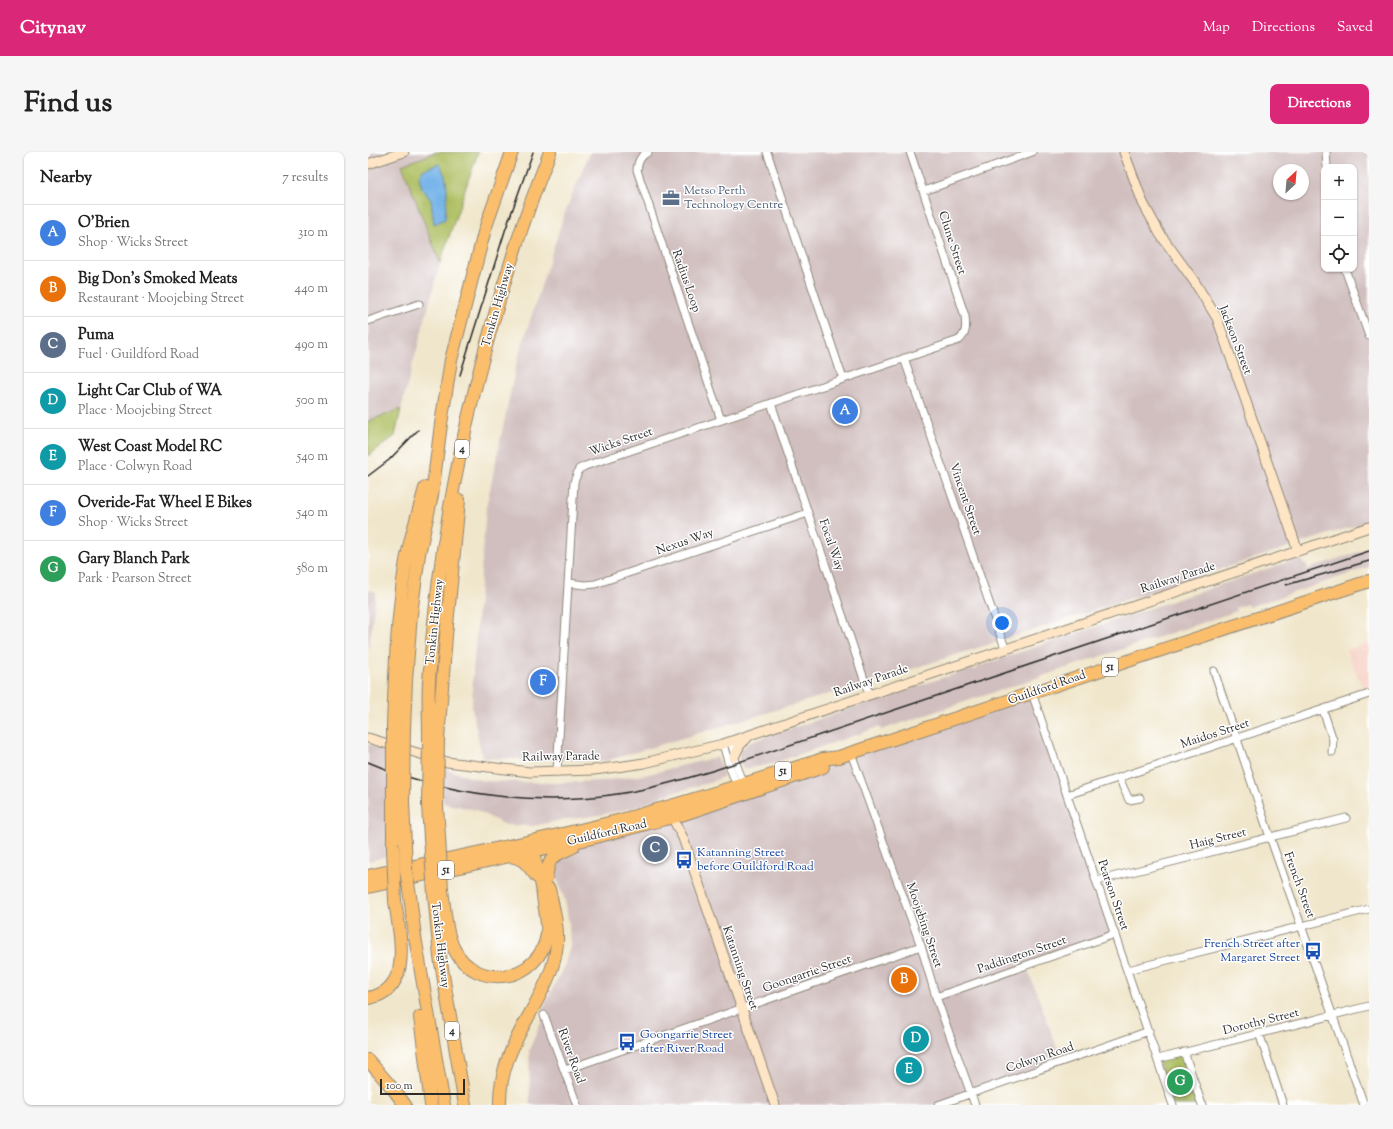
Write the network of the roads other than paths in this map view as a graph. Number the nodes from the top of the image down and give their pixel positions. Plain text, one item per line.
1 (404, 152) edge
2 (512, 152) edge
3 (550, 152) edge
4 (648, 152) edge
5 (767, 152) edge
6 (910, 152) edge
7 (1032, 152) edge
8 (1124, 152) edge
9 (1326, 152) edge
10 (368, 164) edge
11 (1327, 164) edge
12 (924, 191) junction
13 (1346, 272) edge
14 (419, 304) dead end
15 (368, 321) edge
16 (1369, 336) edge
17 (959, 340) joint
18 (904, 358) junction
19 (843, 379) junction
20 (771, 403) junction
21 (721, 420) junction
22 (808, 513) junction
23 (1369, 527) edge
24 (1298, 551) junction
25 (1369, 581) edge
26 (568, 583) junction
27 (1005, 648) junction
28 (1214, 671) dead end
29 (1032, 693) junction
30 (869, 694) junction
31 (1369, 694) edge
32 (1323, 710) junction
33 (751, 734) junction
34 (368, 738) edge
35 (1238, 738) junction
36 (727, 742) junction
37 (1332, 752) dead end
38 (851, 753) junction
39 (734, 757) junction
40 (557, 772) junction
41 (1119, 778) junction
42 (742, 790) junction
43 (1067, 795) junction
44 (1140, 798) dead end
45 (398, 802) junction
46 (675, 811) junction
47 (1346, 818) dead end
48 (1270, 837) junction
49 (592, 838) junction
50 (534, 845) junction
51 (509, 856) junction
52 (368, 876) edge
53 (543, 881) junction
54 (1096, 881) junction
55 (368, 887) edge
56 (438, 891) junction
57 (1369, 909) edge
58 (1302, 926) junction
59 (1115, 934) junction
60 (415, 937) junction
61 (920, 946) junction
62 (1128, 970) junction
63 (936, 997) junction
64 (368, 998) edge
65 (1369, 1006) edge
66 (741, 1008) junction
67 (544, 1015) dead end
68 (1333, 1015) junction
69 (452, 1026) junction
70 (1149, 1031) junction
71 (1259, 1033) junction
72 (1184, 1052) junction
73 (1158, 1059) junction
74 (368, 1060) edge
75 (565, 1070) junction
76 (971, 1094) junction
77 (405, 1105) edge
78 (431, 1105) edge
79 (444, 1105) edge
80 (465, 1105) edge
81 (473, 1105) edge
82 (500, 1105) edge
83 (577, 1105) edge
84 (775, 1105) edge
85 (938, 1105) edge
86 (975, 1105) edge
87 (1173, 1105) edge
88 (1202, 1105) edge
89 (1283, 1105) edge
90 (1364, 1105) edge

1 - 10 street
2 - 45 highway, Tonkin Highway / 4, bridge
3 - 56 highway, Tonkin Highway / 4, bridge
4 - 21 street, Radius Loop
5 - 19 street
6 - 12 street, Clune Street
7 - 12 street
8 - 24 street, Jackson Street
9 - 11 street
12 - 17 street, Clune Street
13 - 16 street
14 - 15 street
17 - 18 street, Wicks Street
18 - 19 street, Wicks Street
18 - 27 street, Vincent Street
19 - 20 street, Wicks Street
20 - 21 street, Wicks Street
20 - 22 street, Focal Way
21 - 26 street, Wicks Street
22 - 26 street, Nexus Way
22 - 30 street, Focal Way
23 - 24 street, Railway Parade
24 - 27 street, Railway Parade
25 - 29 highway, Guildford Road / 51
26 - 40 street, Wicks Street
27 - 30 street, Railway Parade
28 - 35 street, French Street
29 - 38 highway, Guildford Road / 51
29 - 43 street, Pearson Street
30 - 33 street, Railway Parade
31 - 32 street, Maidos Street
32 - 35 street, Maidos Street
32 - 37 street
33 - 36 street, Railway Parade
33 - 39 street
34 - 40 street, Railway Parade
35 - 41 street, Maidos Street
35 - 48 street, French Street
36 - 39 street
36 - 40 street, Railway Parade
36 - 42 street
38 - 42 highway, Guildford Road / 51
38 - 61 street, Moojebing Street
39 - 42 street
41 - 43 street, Maidos Street
41 - 44 street
42 - 46 highway, Guildford Road / 51
43 - 54 street, Pearson Street
45 - 60 highway, Tonkin Highway / 4, bridge
45 - 64 highway, bridge
46 - 49 highway, Guildford Road / 51
46 - 50 highway, Guildford Road / 51
46 - 66 street, Katanning Street
47 - 48 street, Haig Street
48 - 54 street, Haig Street
48 - 58 street, French Street
49 - 50 highway, Guildford Road / 51
49 - 53 highway
50 - 51 highway, Guildford Road / 51
50 - 52 highway, Guildford Road / 51
50 - 53 highway
51 - 53 highway
51 - 55 highway, Guildford Road / 51
53 - 56 highway
53 - 82 highway
54 - 59 street, Pearson Street
56 - 69 highway, Tonkin Highway / 4
57 - 58 street
58 - 62 street
58 - 68 street, French Street
59 - 62 street, Pearson Street
59 - 63 street, Paddington Street
60 - 78 highway, Tonkin Highway
60 - 79 highway, Tonkin Highway
61 - 63 street, Moojebing Street
61 - 66 street, Goongarrie Street
62 - 70 street, Pearson Street
63 - 76 street, Moojebing Street
65 - 68 street, Dorothy Street
66 - 75 street, Goongarrie Street
66 - 84 street, Katanning Street
67 - 75 street, River Road
68 - 71 street, Dorothy Street
68 - 90 street, French Street
69 - 80 highway, Tonkin Highway / 4
69 - 81 highway
70 - 73 street, Pearson Street
70 - 76 street, Colwyn Road
71 - 72 street, Dorothy Street
71 - 89 street
72 - 73 street, Dorothy Street
72 - 88 street
73 - 87 street, Pearson Street
74 - 77 highway
75 - 83 street, River Road
76 - 85 street, Colwyn Road
76 - 86 street, Moojebing Street

